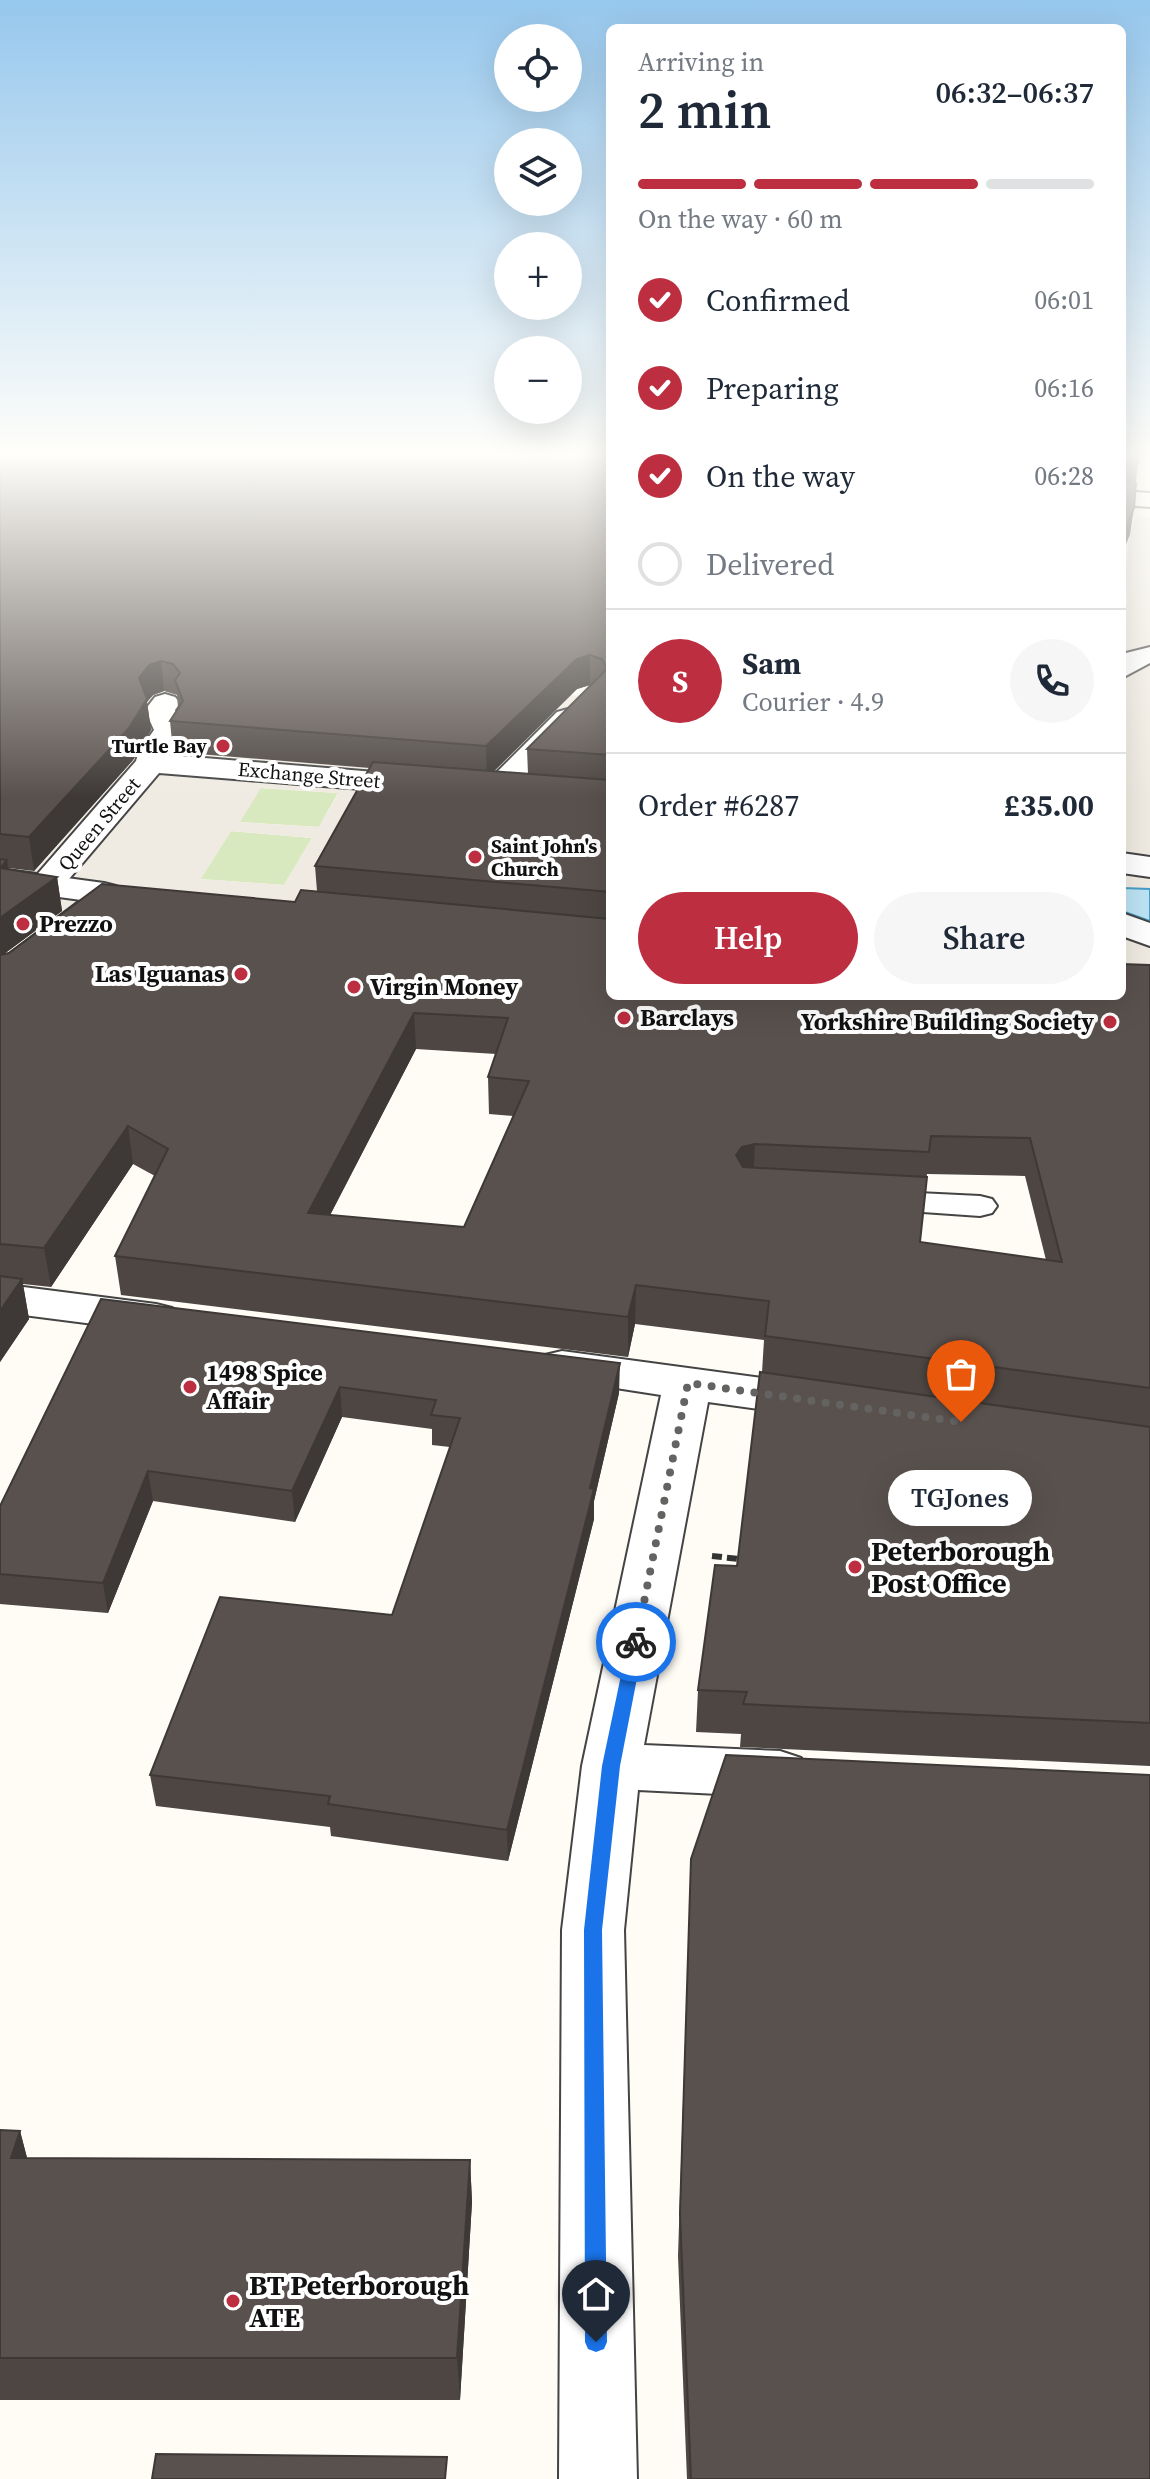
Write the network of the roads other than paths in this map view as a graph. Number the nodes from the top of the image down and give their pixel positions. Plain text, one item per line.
1 (1150, 655) edge
2 (1126, 665) edge
3 (1126, 672) edge
4 (1150, 683) edge
5 (589, 697) edge
6 (165, 703) edge
7 (151, 763) junction
8 (472, 788) junction
9 (539, 794) edge
10 (1126, 864) edge
11 (1150, 867) edge
12 (0, 879) edge
13 (46, 885) junction
14 (1126, 930) edge
15 (1145, 956) edge
16 (0, 978) edge
17 (844, 1199) edge
18 (980, 1206) dead end
19 (0, 1298) edge
20 (197, 1323) edge
21 (527, 1361) edge
22 (688, 1383) junction
23 (851, 1406) edge
24 (611, 1766) junction
25 (833, 1776) edge
26 (598, 2479) edge

1 - 2 street
3 - 4 street
5 - 8 street
6 - 7 street, Queen Street
7 - 8 street, Exchange Street
7 - 13 street, Queen Street
8 - 9 street, Exchange Street
10 - 11 street
12 - 13 street
13 - 16 street
14 - 15 street
17 - 18 lane
19 - 20 street
21 - 22 street
22 - 23 street
22 - 24 street
24 - 25 street
24 - 26 street

